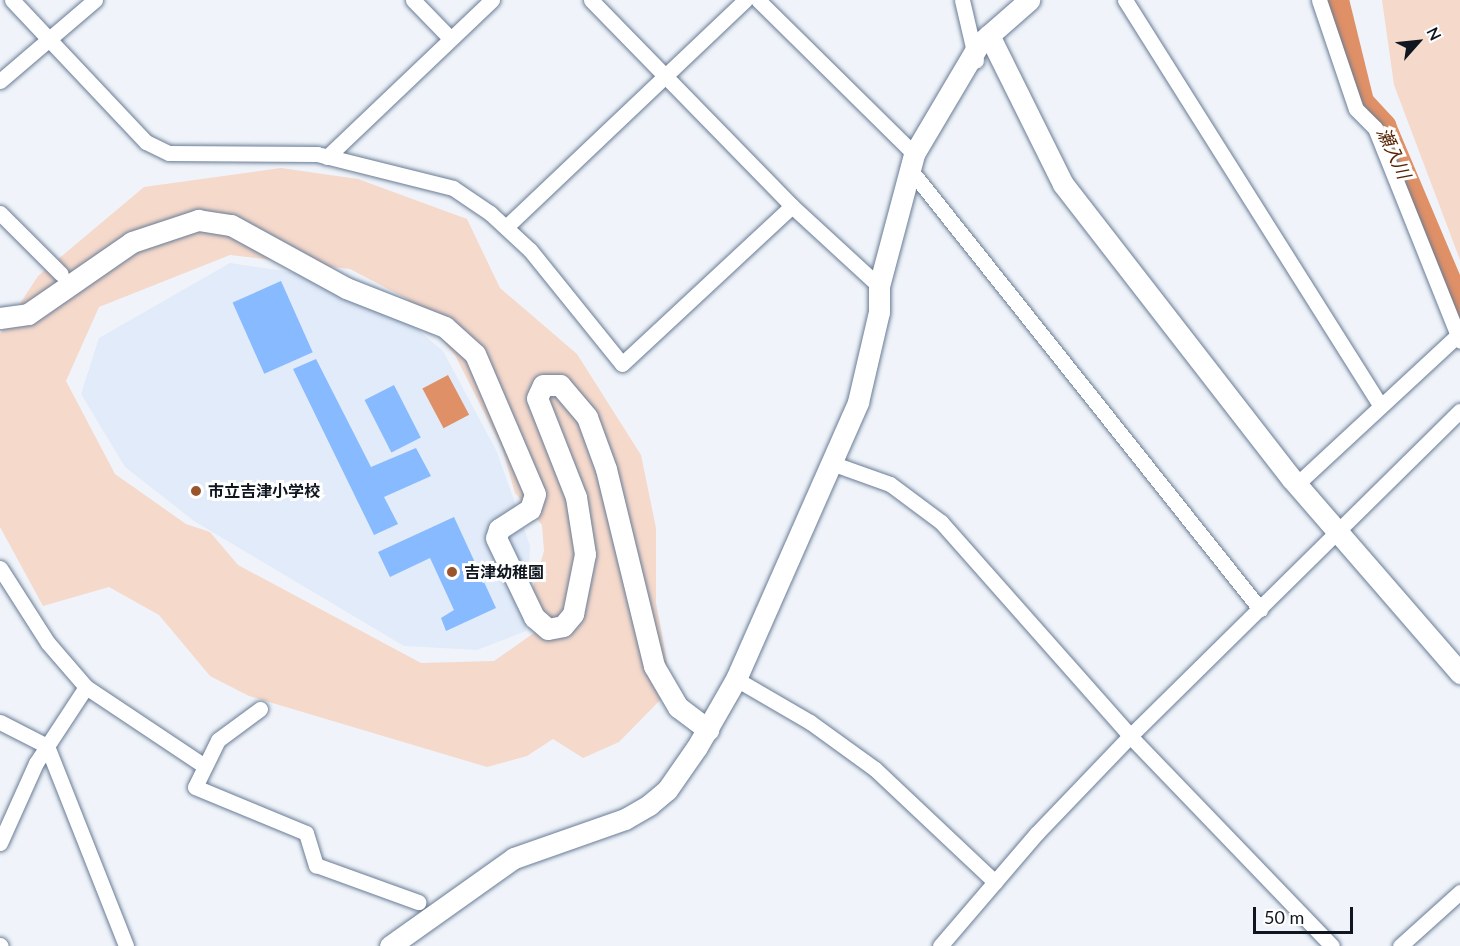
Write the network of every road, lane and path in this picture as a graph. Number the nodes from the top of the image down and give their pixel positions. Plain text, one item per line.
1 (12, 0) edge
2 (95, 0) edge
3 (413, 0) edge
4 (492, 0) edge
5 (591, 0) edge
6 (745, 0) edge
7 (758, 0) edge
8 (962, 0) edge
9 (1029, 0) edge
10 (1125, 0) edge
11 (1319, 0) edge
12 (989, 35) junction
13 (450, 38) junction
14 (49, 39) junction
15 (975, 57) junction
16 (665, 77) junction
17 (0, 81) edge
18 (327, 157) junction
19 (911, 161) junction
20 (792, 206) junction
21 (0, 213) edge
22 (506, 227) junction
23 (62, 274) dead end
24 (879, 286) junction
25 (0, 318) edge
26 (1458, 339) edge
27 (1380, 405) junction
28 (1460, 411) edge
29 (834, 464) junction
30 (1297, 484) junction
31 (1338, 534) junction
32 (0, 568) edge
33 (1260, 609) junction
34 (1460, 673) edge
35 (736, 679) junction
36 (86, 687) junction
37 (260, 709) dead end
38 (0, 722) edge
39 (708, 730) junction
40 (1130, 736) junction
41 (47, 746) junction
42 (203, 765) junction
43 (0, 843) edge
44 (994, 882) junction
45 (1460, 892) edge
46 (418, 902) dead end
47 (126, 946) edge
48 (390, 946) edge
49 (940, 946) edge
50 (1332, 946) edge
51 (1400, 946) edge

1 - 14 street
2 - 14 street
3 - 13 street
4 - 13 street
5 - 16 street
6 - 16 street
7 - 19 street
8 - 15 street
9 - 12 street
10 - 27 street
11 - 26 street
12 - 15 street
12 - 30 street
13 - 18 street
14 - 17 street
14 - 18 street
15 - 19 street
16 - 20 street
16 - 22 street
18 - 22 street
19 - 24 street
19 - 33 street
20 - 22 street
20 - 24 street
21 - 23 street
24 - 29 street
25 - 39 street
26 - 27 street
27 - 30 street
28 - 31 street
29 - 35 street
29 - 40 street
30 - 31 street
31 - 33 street
31 - 34 street
32 - 36 street
33 - 40 street
35 - 39 street
35 - 44 street
36 - 41 street
36 - 42 street
37 - 42 street
38 - 41 street
39 - 48 street
40 - 44 street
40 - 50 street
41 - 43 street
41 - 47 street
42 - 46 street
44 - 49 street
45 - 51 street

